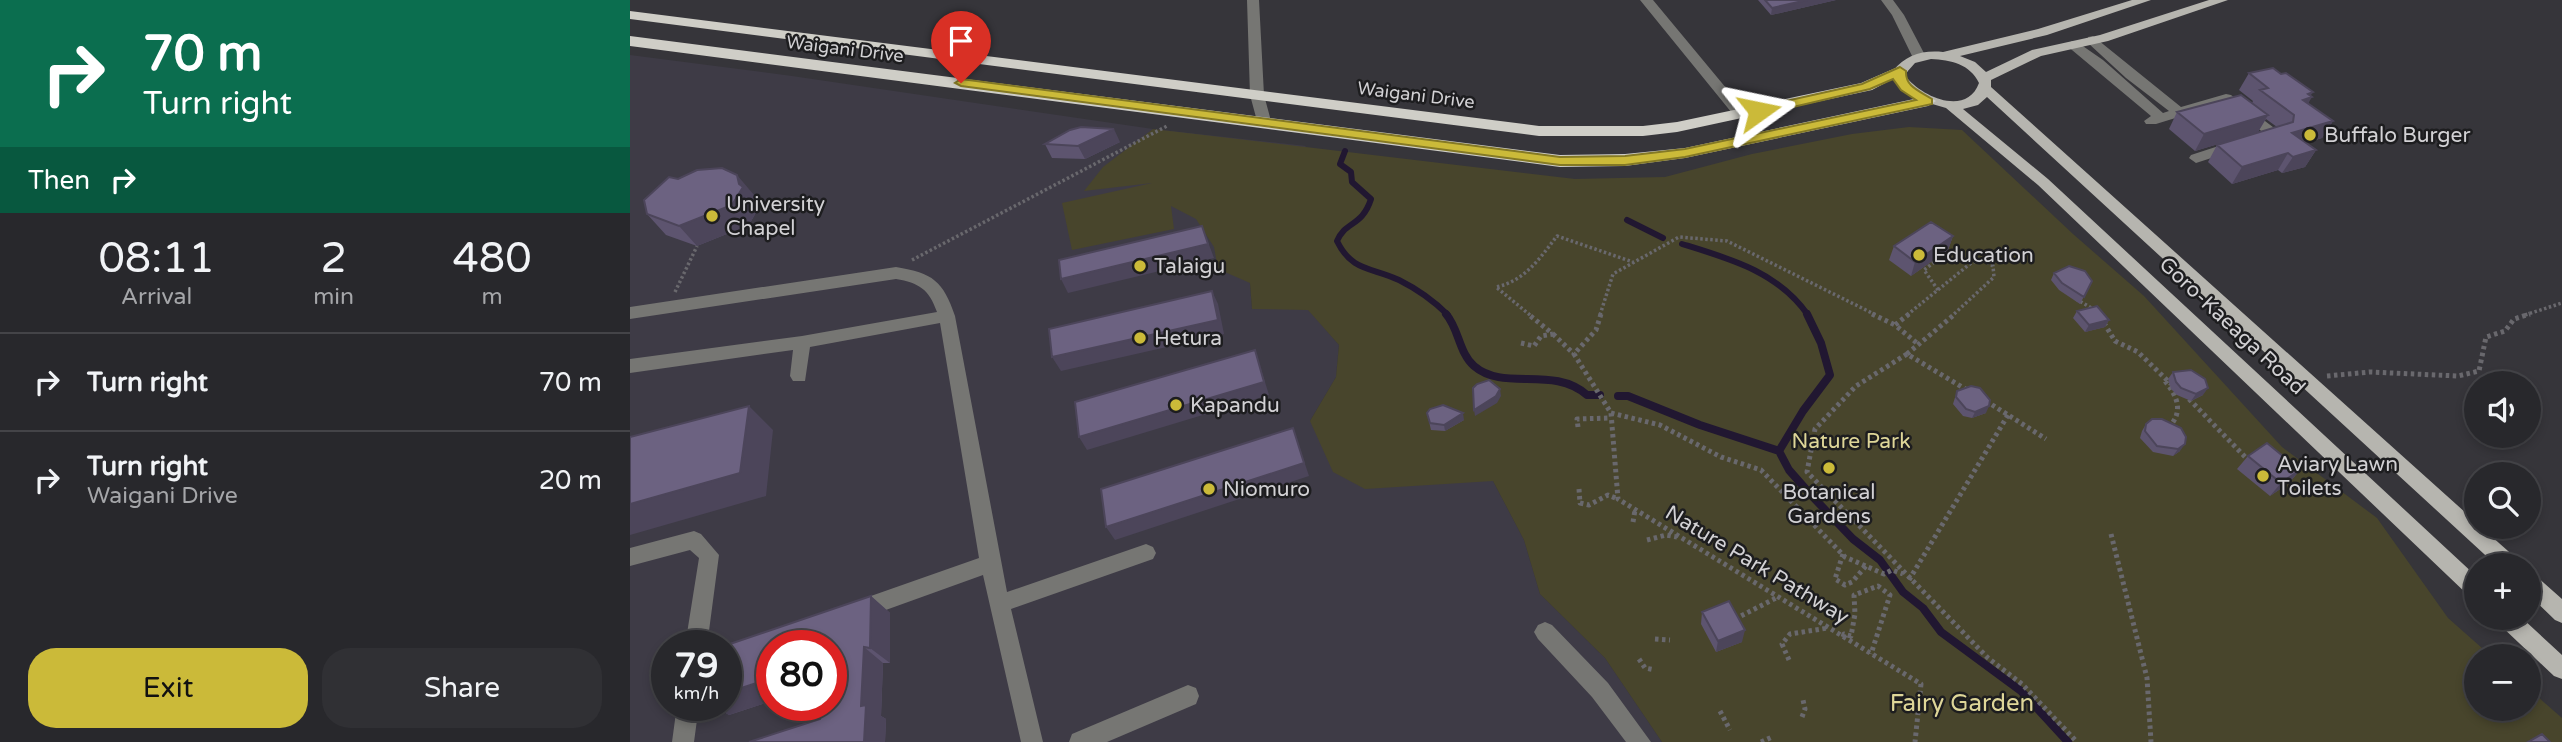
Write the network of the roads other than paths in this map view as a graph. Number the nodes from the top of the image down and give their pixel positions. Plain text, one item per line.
1 (1253, 0) edge
2 (1646, 0) edge
3 (1887, 0) edge
4 (2145, 0) edge
5 (2222, 0) edge
6 (630, 15) edge
7 (2093, 40) junction
8 (630, 41) edge
9 (2072, 45) junction
10 (1943, 56) junction
11 (1919, 57) junction
12 (1900, 71) junction
13 (1985, 83) junction
14 (1257, 94) junction
15 (1928, 102) junction
16 (1950, 105) junction
17 (2179, 112) junction
18 (1741, 115) junction
19 (1264, 121) junction
20 (2196, 158) dead end
21 (630, 313) edge
22 (947, 316) junction
23 (802, 342) junction
24 (630, 366) edge
25 (799, 376) dead end
26 (1146, 553) dead end
27 (2497, 553) edge
28 (630, 557) edge
29 (990, 563) junction
30 (2464, 578) edge
31 (2541, 593) edge
32 (999, 604) junction
33 (2562, 613) edge
34 (845, 614) edge
35 (698, 630) edge
36 (2520, 630) edge
37 (1545, 632) dead end
38 (2562, 669) edge
39 (1188, 696) dead end
40 (686, 721) edge
41 (683, 742) edge
42 (1032, 742) edge
43 (1080, 742) edge
44 (1640, 742) edge

1 - 14 street
2 - 18 street
3 - 11 street
4 - 10 main road
5 - 7 main road
6 - 14 highway, Waigani Drive
7 - 9 main road
7 - 17 street
8 - 19 highway, Waigani Drive
9 - 13 main road
9 - 17 street
10 - 11 main road
10 - 13 main road, Goro-Kaeaga Road
11 - 12 main road
12 - 15 main road
12 - 18 highway, Waigani Drive
13 - 16 main road
13 - 27 main road, Goro-Kaeaga Road
14 - 18 highway, Waigani Drive
14 - 19 street
15 - 16 main road
15 - 19 highway, Waigani Drive
16 - 30 main road, Goro-Kaeaga Road
17 - 20 street
21 - 22 street
22 - 23 street
22 - 29 street
23 - 24 street
23 - 25 street
26 - 32 street
28 - 35 street
29 - 32 street
29 - 34 street
31 - 33 main road
32 - 42 street
36 - 38 main road
37 - 44 street
39 - 43 street
40 - 41 street

